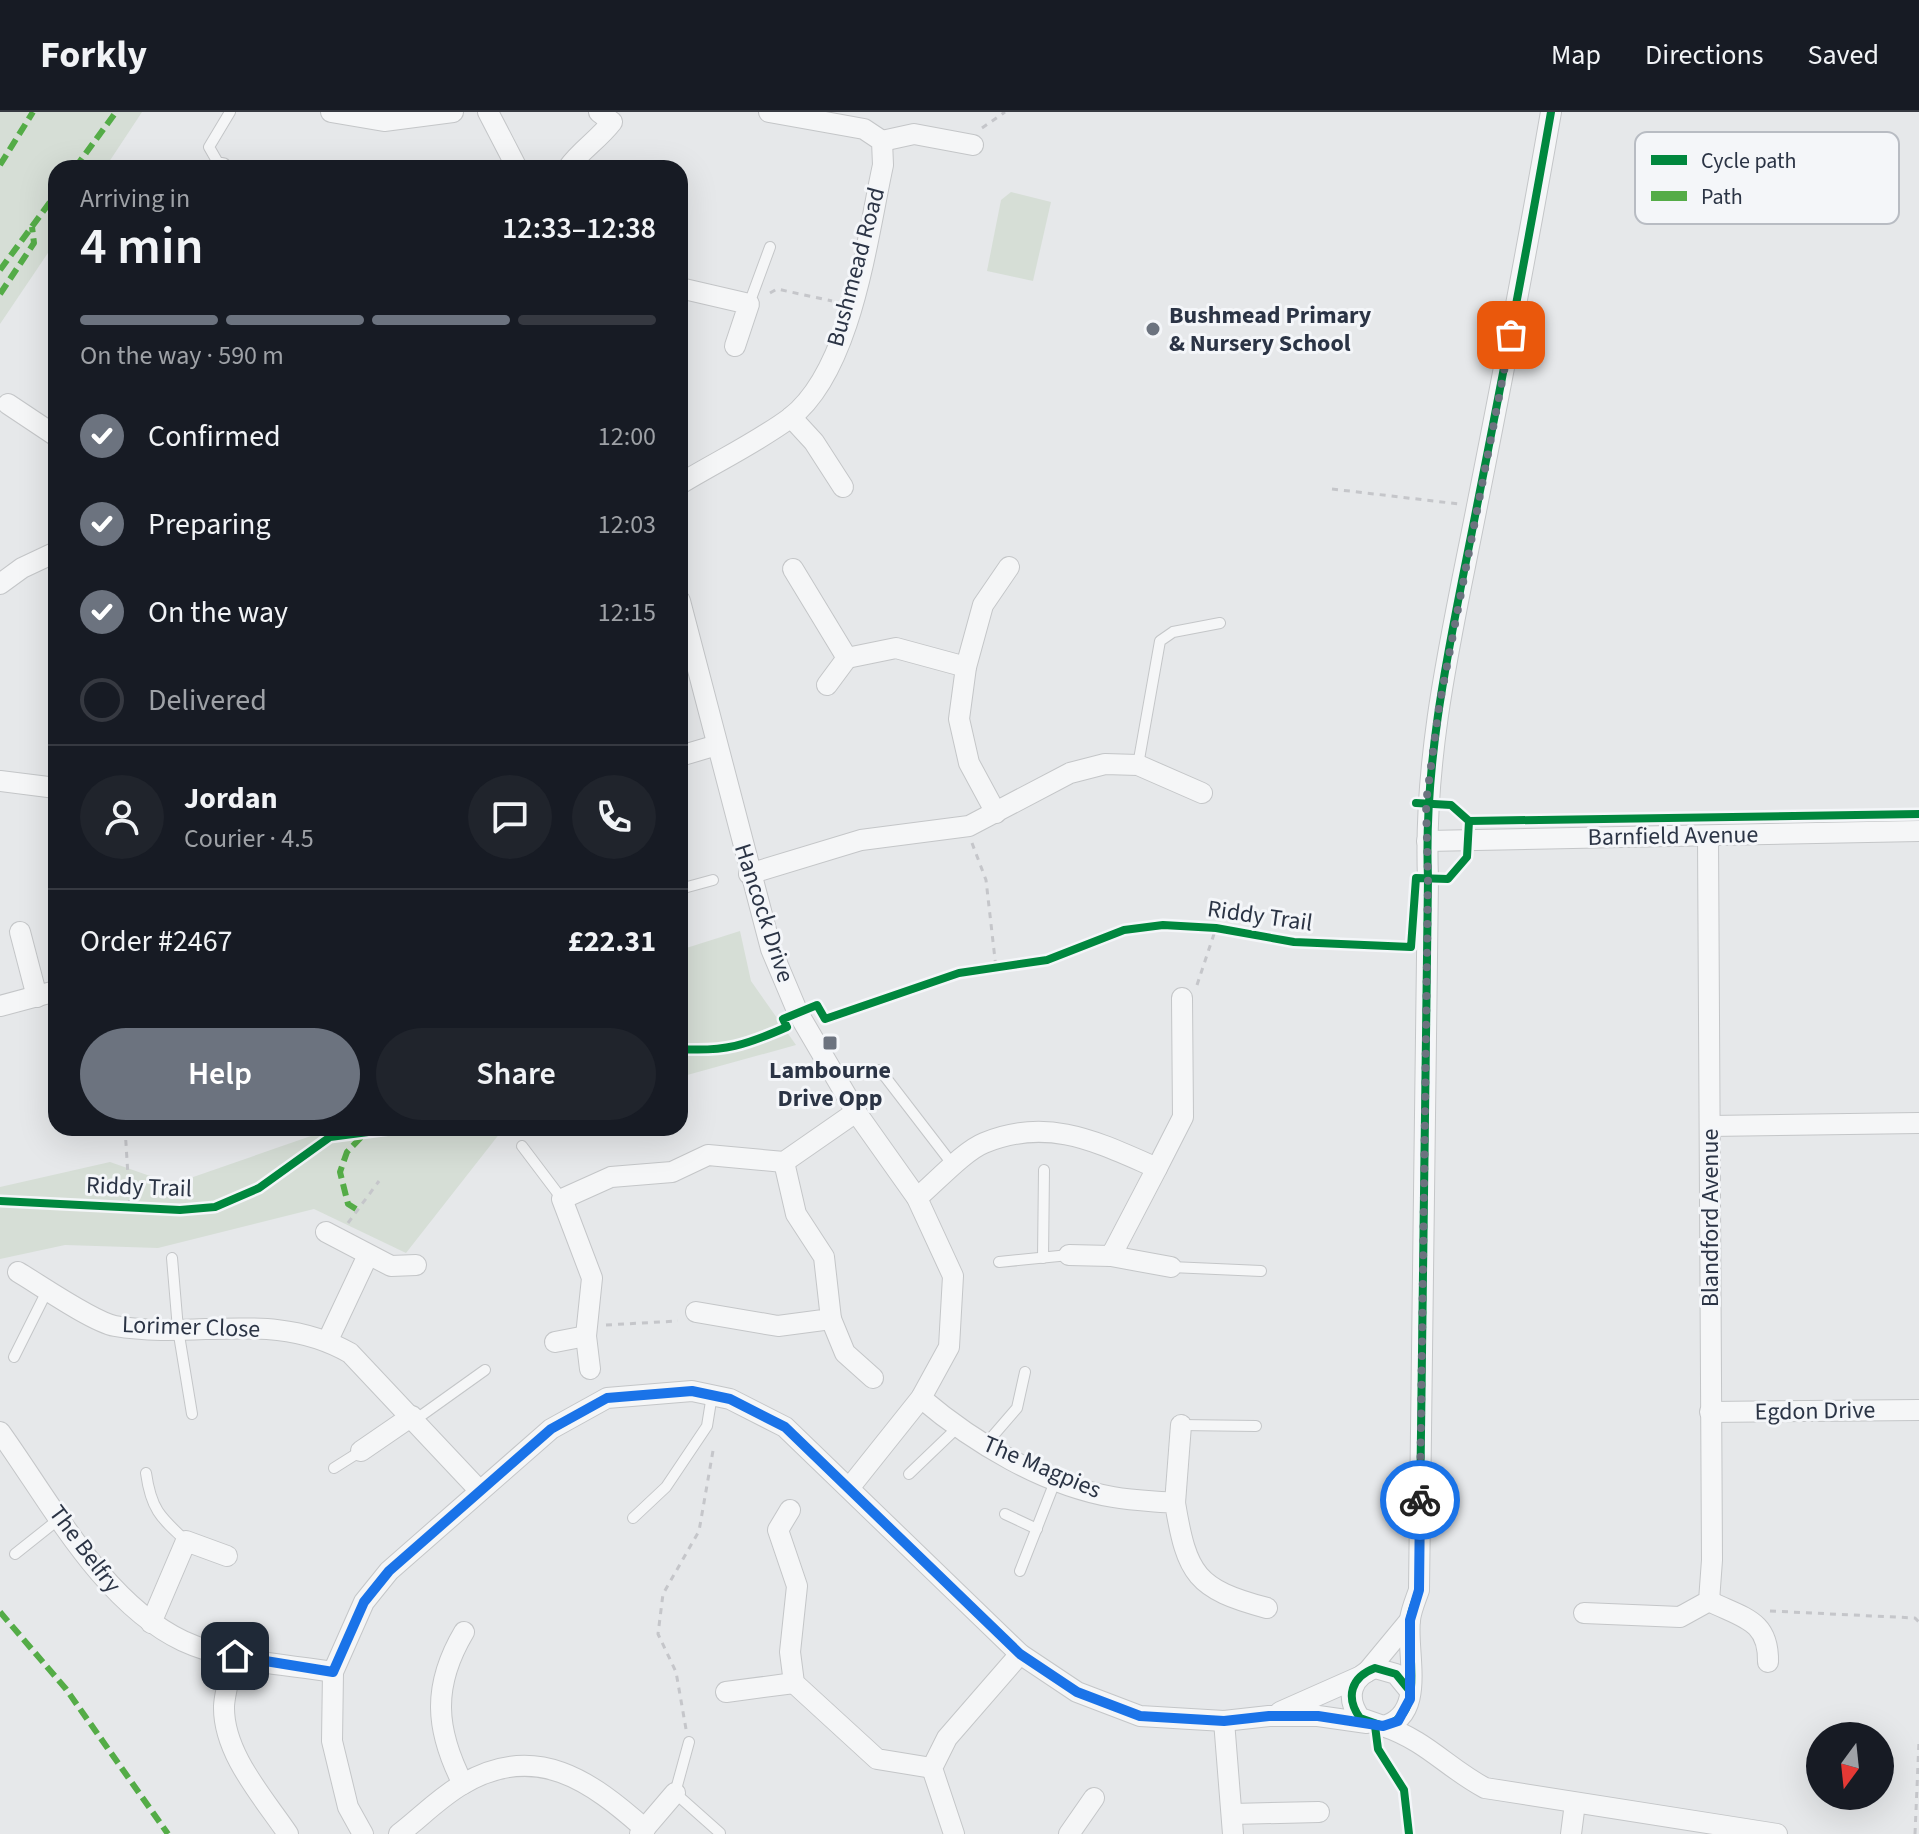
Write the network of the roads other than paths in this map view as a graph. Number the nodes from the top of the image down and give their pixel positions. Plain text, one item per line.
1 (230, 112) edge
2 (331, 112) edge
3 (453, 112) edge
4 (488, 112) edge
5 (599, 112) edge
6 (769, 112) edge
7 (1551, 112) edge
8 (974, 139) road end
9 (882, 141) junction
10 (216, 160) edge
11 (513, 160) edge
12 (574, 160) edge
13 (770, 247) dead end
14 (688, 290) edge
15 (749, 304) junction
16 (735, 346) dead end
17 (8, 404) dead end
18 (791, 417) junction
19 (48, 431) edge
20 (688, 479) edge
21 (843, 487) dead end
22 (48, 556) edge
23 (1009, 567) dead end
24 (793, 569) dead end
25 (0, 584) edge
26 (1220, 623) dead end
27 (688, 632) edge
28 (847, 658) junction
29 (966, 667) junction
30 (827, 685) dead end
31 (717, 745) junction
32 (688, 754) edge
33 (1138, 765) junction
34 (0, 781) edge
35 (48, 787) edge
36 (1202, 793) dead end
37 (996, 813) junction
38 (1919, 831) edge
39 (1708, 836) junction
40 (1427, 841) junction
41 (749, 874) junction
42 (713, 880) dead end
43 (688, 887) edge
44 (20, 932) dead end
45 (47, 994) edge
46 (1182, 998) road end
47 (0, 1006) edge
48 (880, 1070) dead end
49 (856, 1112) junction
50 (1919, 1123) edge
51 (1710, 1126) junction
52 (522, 1146) dead end
53 (784, 1162) junction
54 (954, 1167) junction
55 (1157, 1168) junction
56 (1044, 1170) dead end
57 (917, 1198) junction
58 (562, 1199) junction
59 (332, 1236) road end
60 (368, 1255) junction
61 (1069, 1255) joint
62 (1111, 1256) junction
63 (172, 1258) dead end
64 (1043, 1258) junction
65 (999, 1262) dead end
66 (416, 1265) dead end
67 (1171, 1267) joint
68 (1261, 1271) dead end
69 (18, 1272) dead end
70 (48, 1289) junction
71 (696, 1312) road end
72 (831, 1319) junction
73 (178, 1329) junction
74 (586, 1331) junction
75 (328, 1340) junction
76 (555, 1342) dead end
77 (14, 1357) dead end
78 (590, 1369) dead end
79 (485, 1370) dead end
80 (1025, 1372) dead end
81 (873, 1378) dead end
82 (712, 1395) junction
83 (921, 1398) junction
84 (1919, 1410) edge
85 (1710, 1412) junction
86 (192, 1414) dead end
87 (414, 1418) junction
88 (1181, 1425) joint
89 (1256, 1426) dead end
90 (957, 1428) junction
91 (0, 1432) edge
92 (985, 1445) junction
93 (361, 1451) joint
94 (334, 1468) dead end
95 (146, 1473) dead end
96 (909, 1474) dead end
97 (1056, 1479) junction
98 (850, 1487) junction
99 (479, 1490) junction
100 (1175, 1503) junction
101 (790, 1510) dead end
102 (1005, 1514) dead end
103 (61, 1517) junction
104 (633, 1518) dead end
105 (1037, 1529) junction
106 (186, 1541) junction
107 (15, 1554) dead end
108 (227, 1556) dead end
109 (1020, 1571) dead end
110 (1709, 1601) junction
111 (1267, 1608) dead end
112 (1584, 1613) dead end
113 (1410, 1620) junction
114 (151, 1623) junction
115 (464, 1632) dead end
116 (1020, 1654) junction
117 (235, 1656) junction
118 (1768, 1662) dead end
119 (333, 1672) junction
120 (1363, 1674) junction
121 (794, 1683) junction
122 (726, 1692) dead end
123 (1410, 1695) junction
124 (1269, 1716) junction
125 (1224, 1721) junction
126 (1375, 1725) junction
127 (689, 1742) road end
128 (1427, 1745) junction
129 (932, 1768) junction
130 (463, 1784) junction
131 (675, 1793) junction
132 (1094, 1798) dead end
133 (1575, 1803) junction
134 (1319, 1812) dead end
135 (1232, 1824) edge
136 (643, 1832) edge
137 (720, 1833) edge
138 (288, 1834) edge
139 (363, 1834) edge
140 (399, 1834) edge
141 (954, 1834) edge
142 (1069, 1834) edge
143 (1571, 1834) edge
144 (1777, 1834) edge

1 - 10 lane
2 - 3 street
4 - 11 street
5 - 12 street
6 - 9 street
7 - 40 street
8 - 9 street
9 - 18 street, Bushmead Road
13 - 15 lane
14 - 15 street
15 - 16 street
17 - 19 street
18 - 20 street, Bushmead Road
18 - 21 street
22 - 25 street
23 - 29 street
24 - 28 street
26 - 33 lane
27 - 31 street, Hancock Drive
28 - 29 street
28 - 30 street
29 - 37 street
31 - 32 street
31 - 41 street, Hancock Drive
33 - 36 street
33 - 37 street
34 - 35 street
37 - 41 street
38 - 39 street, Barnfield Avenue
39 - 40 street, Barnfield Avenue
39 - 51 street, Blandford Avenue
40 - 113 street
41 - 49 street, Hancock Drive
42 - 43 lane
44 - 45 street
45 - 47 street
46 - 55 street
48 - 54 lane
49 - 53 street
49 - 57 street, Hancock Drive
50 - 51 street
51 - 85 street, Blandford Avenue
52 - 58 lane
53 - 58 street
53 - 72 street
54 - 55 street
54 - 57 street
55 - 62 street
56 - 64 lane
57 - 83 street, Hancock Drive
58 - 74 street
59 - 60 street
60 - 66 street
60 - 75 street
61 - 62 street
61 - 64 lane
62 - 67 street
63 - 73 lane
64 - 65 lane
67 - 68 lane
69 - 70 street, Lorimer Close
70 - 73 street, Lorimer Close
70 - 77 lane
71 - 72 street
72 - 81 street
73 - 75 street, Lorimer Close
73 - 86 lane
74 - 76 street
74 - 78 street
75 - 87 street, Lorimer Close
79 - 87 lane
80 - 92 lane
82 - 98 street
82 - 99 street
82 - 104 lane
83 - 90 street, The Magpies
83 - 98 street, Hancock Drive
84 - 85 street, Egdon Drive
85 - 110 street, Blandford Avenue
87 - 93 street
87 - 99 street, Lorimer Close
88 - 89 lane
88 - 100 street
90 - 92 street, The Magpies
90 - 96 lane
91 - 103 street, The Belfry
92 - 97 street, The Magpies
93 - 94 lane
95 - 106 lane
97 - 100 street, The Magpies
97 - 105 lane
98 - 116 street
99 - 119 street
100 - 111 street
101 - 121 street
102 - 105 lane
103 - 107 lane
103 - 114 street, The Belfry
105 - 109 lane
106 - 108 street
106 - 114 street
110 - 112 street
110 - 118 street
113 - 120 street
113 - 123 street
114 - 117 street, The Belfry
115 - 130 street
116 - 125 street
116 - 129 street
117 - 119 street, The Belfry
117 - 138 street
119 - 139 street
120 - 123 street
120 - 124 street
120 - 126 street
121 - 122 street
121 - 129 street
123 - 126 street
123 - 128 street
124 - 125 street
124 - 126 street
125 - 135 street
126 - 128 street
127 - 131 lane
128 - 133 street
129 - 141 street
130 - 136 street
130 - 140 street
131 - 136 street
131 - 137 lane
132 - 142 street
133 - 143 street
133 - 144 street
134 - 135 street

